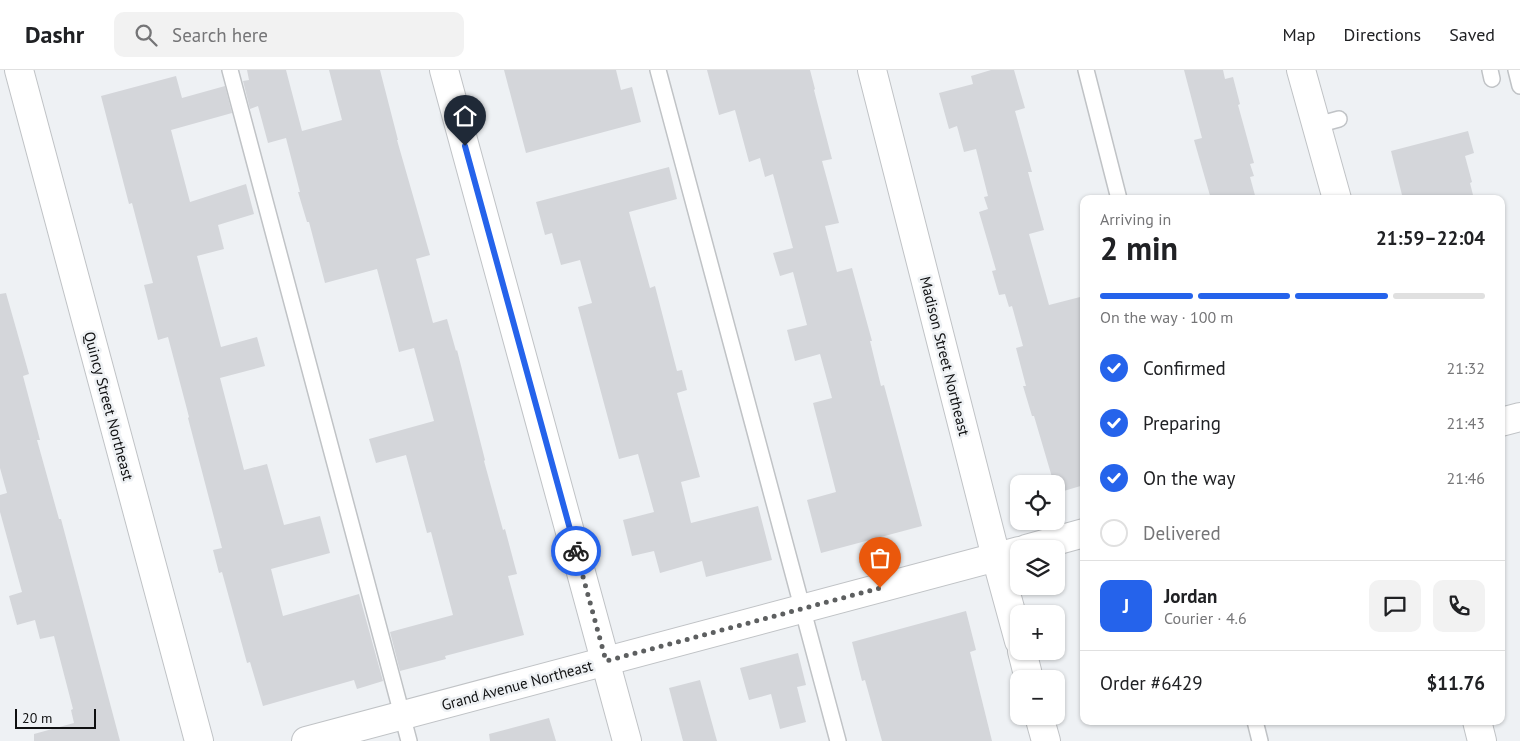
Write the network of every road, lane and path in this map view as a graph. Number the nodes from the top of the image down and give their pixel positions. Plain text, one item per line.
1 (19, 70) edge
2 (230, 70) edge
3 (444, 70) edge
4 (658, 70) edge
5 (872, 70) edge
6 (1086, 70) edge
7 (1301, 70) edge
8 (1516, 70) edge
9 (1520, 86) edge
10 (1118, 195) edge
11 (1337, 195) edge
12 (1520, 417) edge
13 (1505, 421) edge
14 (1080, 534) edge
15 (1059, 540) edge
16 (1007, 554) edge
17 (1014, 605) edge
18 (803, 608) junction
19 (606, 661) junction
20 (1042, 725) edge
21 (1256, 725) edge
22 (1477, 725) edge
23 (405, 728) edge
24 (199, 741) edge
25 (306, 741) edge
26 (627, 741) edge
27 (838, 741) edge
28 (1046, 741) edge
29 (1260, 741) edge
30 (1482, 741) edge

1 - 24 street, Quincy Street Northeast
2 - 23 lane
3 - 19 street
4 - 18 lane
5 - 16 street, Madison Street Northeast
6 - 10 lane
7 - 11 street
8 - 9 lane
12 - 13 street
14 - 15 street
16 - 17 street, Madison Street Northeast
16 - 18 street, Grand Avenue Northeast
18 - 19 street, Grand Avenue Northeast
18 - 27 lane
19 - 23 street, Grand Avenue Northeast
19 - 26 street
20 - 28 street
21 - 29 lane
22 - 30 street
23 - 25 street, Grand Avenue Northeast

